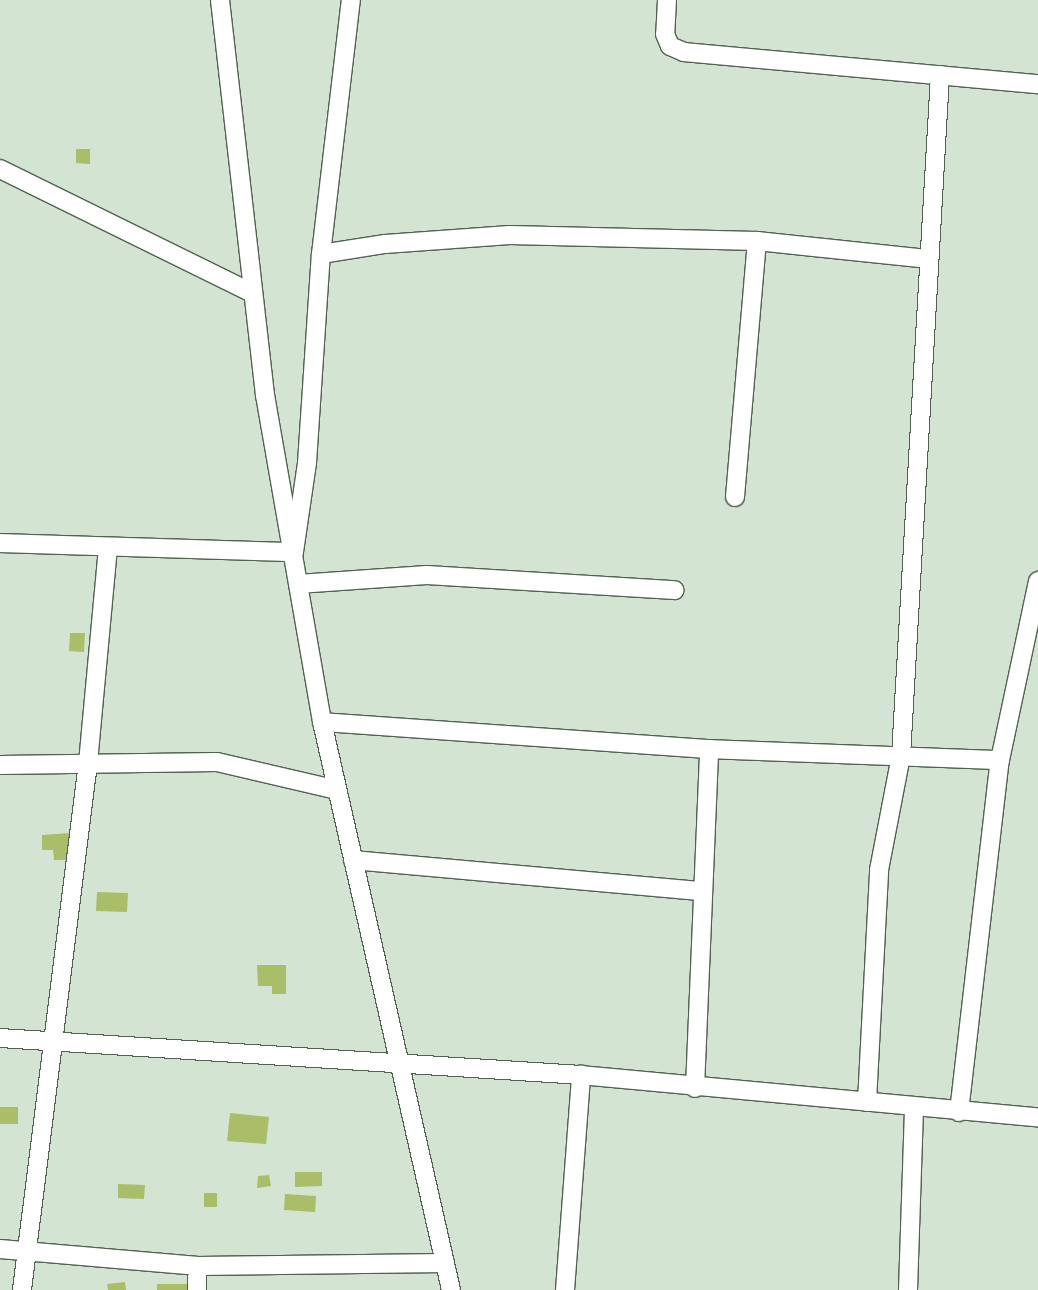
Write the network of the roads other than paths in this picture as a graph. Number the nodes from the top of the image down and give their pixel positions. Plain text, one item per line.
1 (220, 0) edge
2 (351, 0) edge
3 (667, 0) edge
4 (940, 75) junction
5 (1038, 84) edge
6 (0, 169) edge
7 (757, 241) junction
8 (321, 254) junction
9 (927, 259) junction
10 (252, 293) junction
11 (735, 497) dead end
12 (0, 543) edge
13 (108, 549) junction
14 (294, 552) junction
15 (1038, 581) edge
16 (298, 584) junction
17 (675, 590) dead end
18 (322, 722) junction
19 (709, 749) junction
20 (901, 756) junction
21 (1000, 760) junction
22 (88, 763) junction
23 (0, 765) edge
24 (337, 790) junction
25 (353, 860) junction
26 (702, 891) junction
27 (0, 1038) edge
28 (54, 1041) junction
29 (399, 1064) junction
30 (581, 1075) junction
31 (694, 1088) junction
32 (867, 1102) junction
33 (914, 1108) junction
34 (959, 1112) junction
35 (1038, 1117) edge
36 (0, 1249) edge
37 (26, 1251) junction
38 (445, 1263) junction
39 (198, 1266) junction
40 (22, 1290) edge
41 (197, 1290) edge
42 (452, 1290) edge
43 (565, 1290) edge
44 (908, 1290) edge

1 - 10 street
2 - 8 street
3 - 4 street
4 - 5 street
4 - 9 street
6 - 10 street
7 - 8 street
7 - 9 street
7 - 11 street
8 - 14 street
9 - 20 street
10 - 14 street
12 - 13 street
13 - 14 street
13 - 22 street
14 - 16 street
15 - 21 street
16 - 17 street
16 - 18 street
18 - 19 street
18 - 24 street
19 - 20 street
19 - 26 street
20 - 21 street
20 - 32 street
21 - 34 street
22 - 23 street
22 - 24 street
22 - 28 street
24 - 25 street
25 - 26 street
25 - 29 street
26 - 31 street
27 - 28 street
28 - 29 street
28 - 37 street
29 - 30 street
29 - 38 street
30 - 31 street
30 - 43 street
31 - 32 street
32 - 33 street
33 - 34 street
33 - 44 street
34 - 35 street
36 - 37 street
37 - 39 street
37 - 40 street
38 - 39 street
38 - 42 street
39 - 41 street

